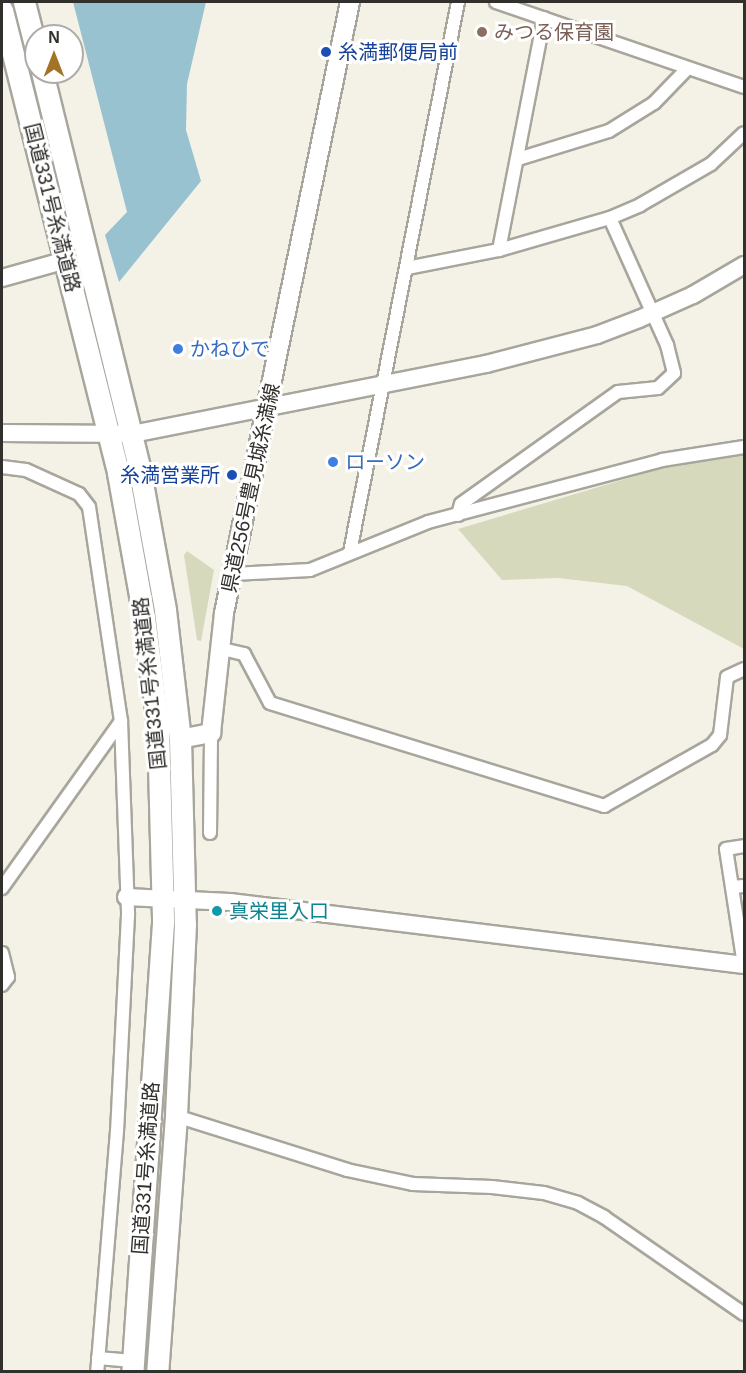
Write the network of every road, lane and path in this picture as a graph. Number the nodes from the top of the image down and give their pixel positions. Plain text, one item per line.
1 (24, 2) edge
2 (350, 2) edge
3 (458, 2) edge
4 (496, 2) edge
5 (2, 10) edge
6 (544, 18) junction
7 (30, 24) edge
8 (687, 69) junction
9 (45, 84) edge
10 (744, 87) edge
11 (744, 133) edge
12 (518, 159) junction
13 (610, 218) junction
14 (499, 250) junction
15 (66, 264) junction
16 (744, 265) edge
17 (407, 268) junction
18 (2, 278) edge
19 (653, 314) junction
20 (382, 384) junction
21 (268, 406) junction
22 (2, 433) edge
23 (109, 434) junction
24 (132, 434) junction
25 (744, 447) edge
26 (2, 467) edge
27 (458, 515) junction
28 (350, 552) junction
29 (233, 574) junction
30 (218, 648) junction
31 (744, 669) edge
32 (122, 721) junction
33 (210, 733) junction
34 (180, 739) junction
35 (210, 834) dead end
36 (744, 846) edge
37 (738, 886) edge
38 (2, 888) edge
39 (126, 897) junction
40 (174, 899) junction
41 (2, 953) edge
42 (744, 965) edge
43 (2, 985) edge
44 (176, 1116) junction
45 (744, 1314) edge
46 (98, 1358) junction
47 (132, 1366) edge
48 (97, 1371) edge
49 (157, 1371) edge

1 - 7 highway
2 - 21 main road, 県道256号豊見城糸満線
3 - 17 street
4 - 6 street
5 - 15 highway, 国道331号糸満道路
6 - 8 street
6 - 12 street
8 - 10 street
8 - 12 street
9 - 24 highway, 国道331号糸満道路
11 - 13 street
12 - 14 street
13 - 14 street
13 - 19 street
14 - 17 street
15 - 18 street
15 - 23 highway, 国道331号糸満道路
16 - 19 street
17 - 20 street
19 - 20 street
19 - 27 street
20 - 21 street
20 - 28 street
21 - 24 street
21 - 29 main road, 県道256号豊見城糸満線
22 - 23 street
23 - 24 street
23 - 40 highway, 国道331号糸満道路
24 - 34 highway, 国道331号糸満道路
25 - 27 street
26 - 32 street
27 - 28 street
28 - 29 street
29 - 30 main road, 県道256号豊見城糸満線
30 - 31 street
30 - 33 main road, 県道256号豊見城糸満線
32 - 38 street
32 - 39 street
33 - 34 main road
33 - 35 street
34 - 40 highway, 国道331号糸満道路
36 - 37 street
37 - 42 street
39 - 40 street
39 - 46 street
40 - 42 street
40 - 44 highway, 国道331号糸満道路
40 - 47 highway, 国道331号糸満道路
41 - 43 street
44 - 45 street
44 - 49 highway, 国道331号糸満道路
46 - 47 street
46 - 48 street

